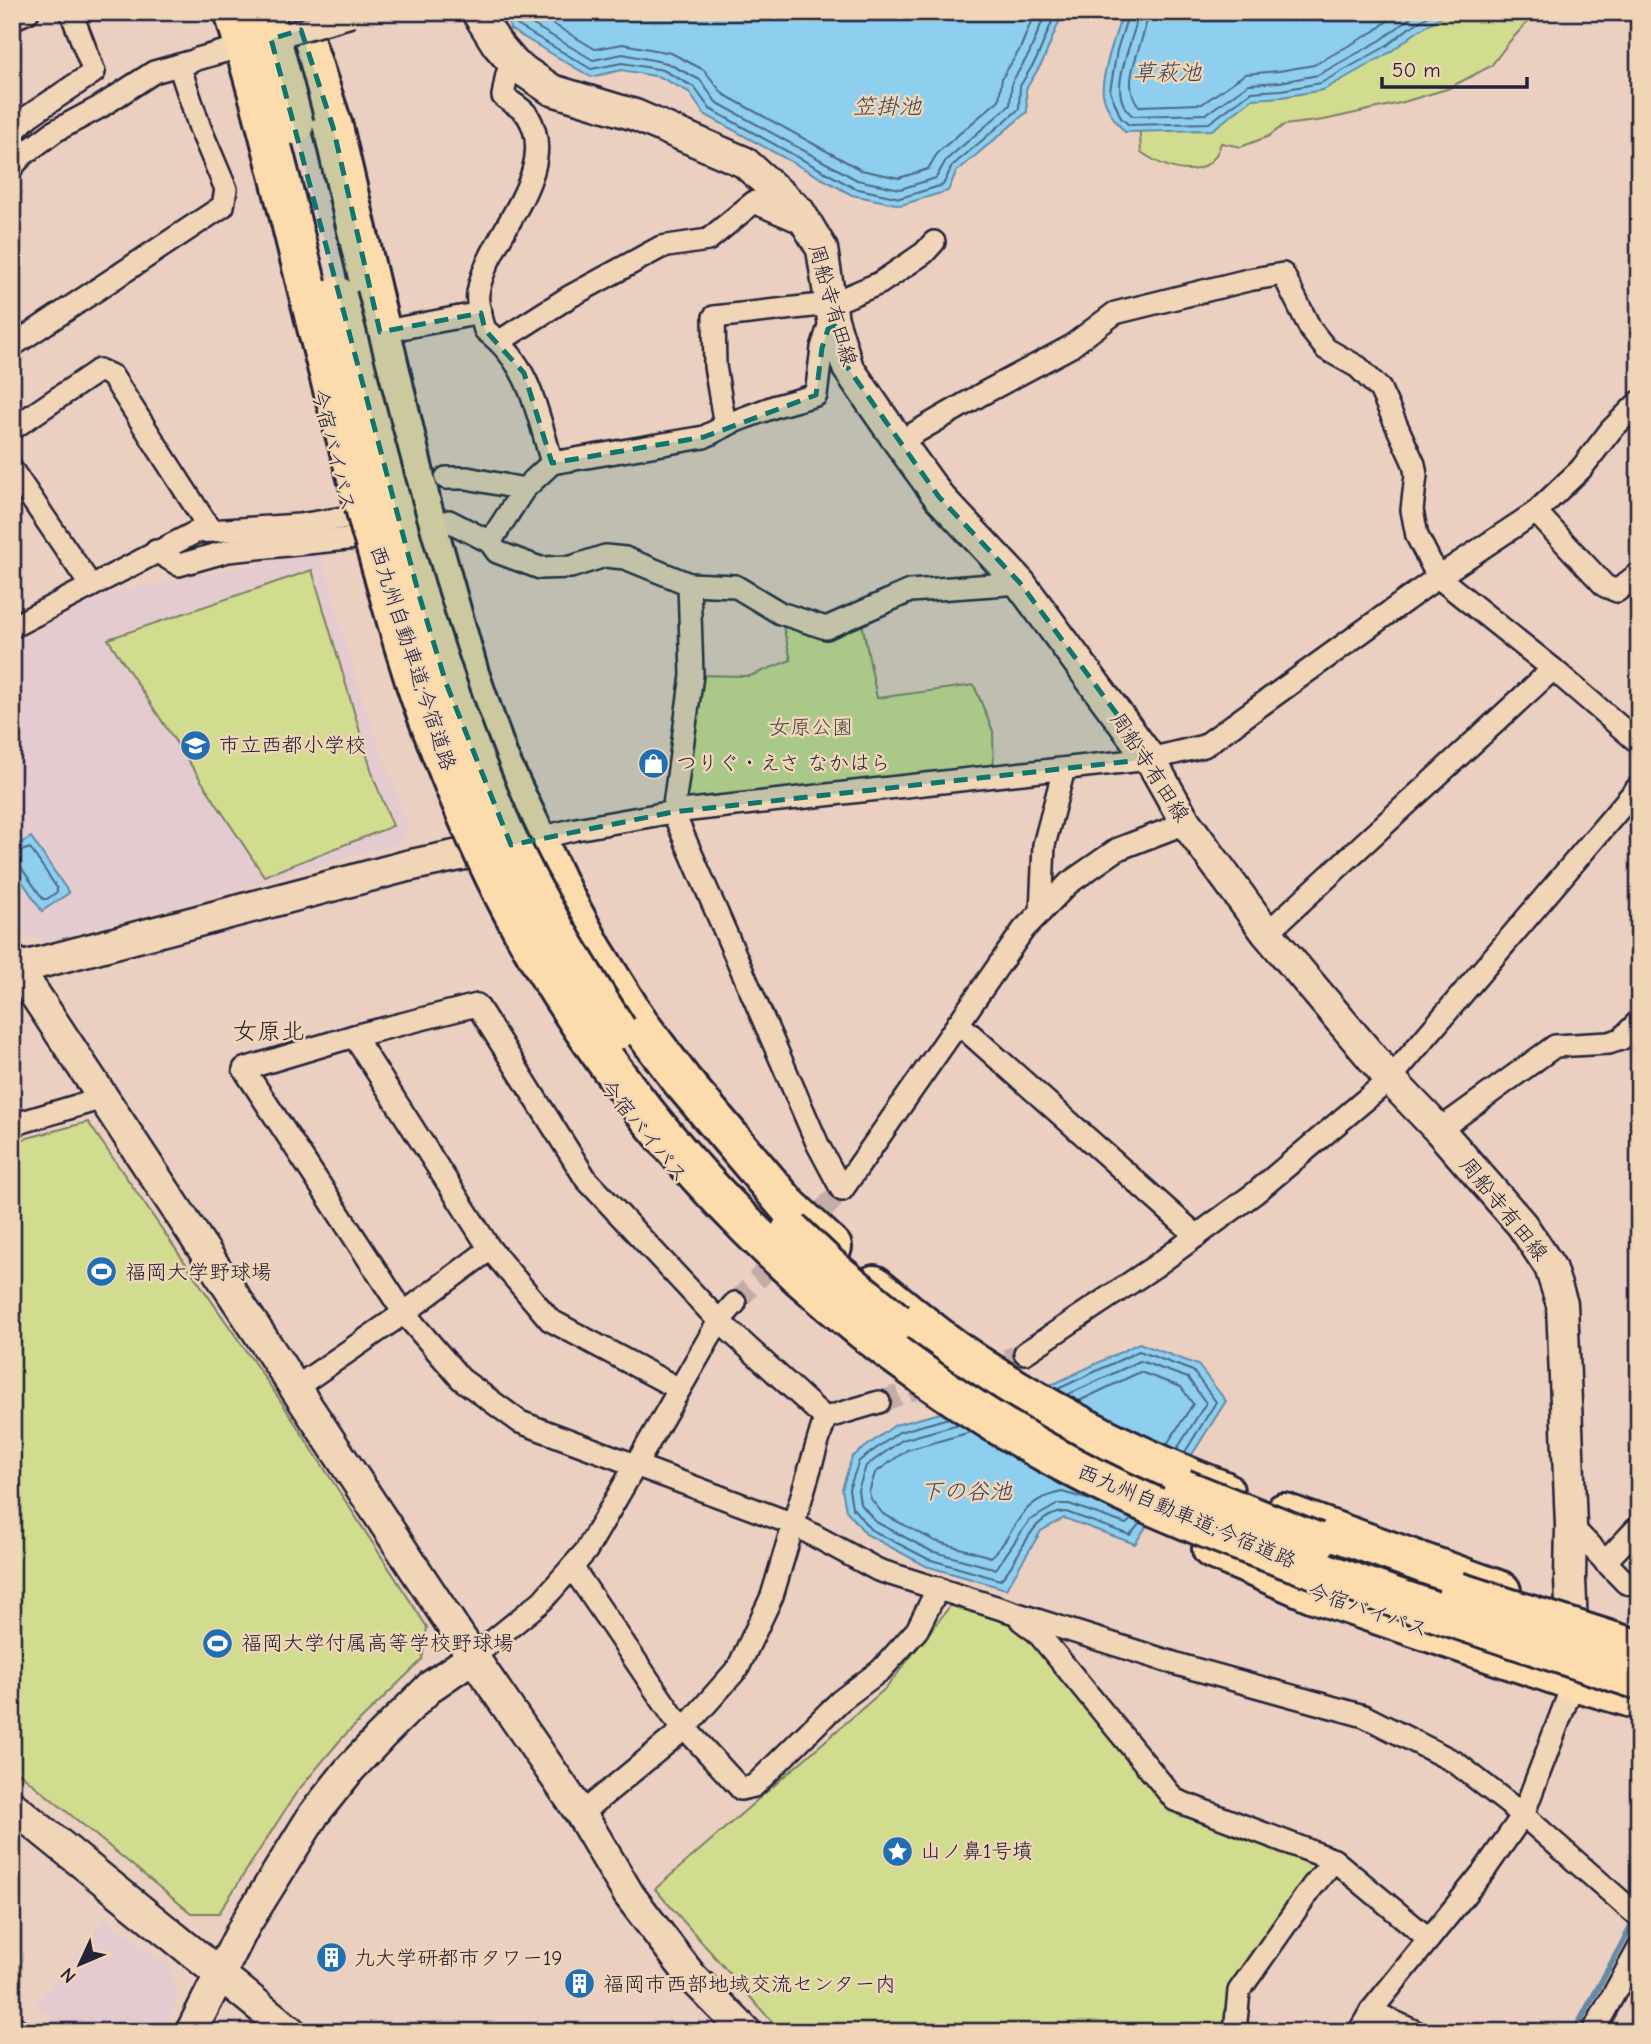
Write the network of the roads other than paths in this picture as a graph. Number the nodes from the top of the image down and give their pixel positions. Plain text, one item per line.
1 (28, 12) edge
2 (71, 12) edge
3 (218, 12) edge
4 (234, 12) edge
5 (264, 12) edge
6 (296, 12) edge
7 (477, 12) edge
8 (358, 14) edge
9 (12, 19) edge
10 (188, 62) junction
11 (515, 65) junction
12 (12, 133) edge
13 (12, 167) edge
14 (807, 225) junction
15 (934, 242) dead end
16 (481, 313) junction
17 (832, 315) junction
18 (380, 332) junction
19 (499, 341) junction
20 (12, 346) edge
21 (1639, 402) edge
22 (725, 426) junction
23 (12, 429) edge
24 (899, 442) junction
25 (552, 463) junction
26 (12, 470) edge
27 (446, 478) dead end
28 (524, 489) junction
29 (1536, 512) junction
30 (428, 525) junction
31 (350, 528) junction
32 (211, 531) junction
33 (490, 542) junction
34 (156, 551) junction
35 (1639, 573) edge
36 (1438, 577) junction
37 (1020, 583) junction
38 (689, 584) junction
39 (91, 586) junction
40 (12, 627) edge
41 (1553, 669) junction
42 (1639, 743) edge
43 (1150, 759) junction
44 (1064, 769) junction
45 (1639, 786) edge
46 (673, 812) junction
47 (1185, 822) junction
48 (537, 840) junction
49 (470, 853) junction
50 (1041, 912) junction
51 (1267, 933) junction
52 (14, 966) edge
53 (1639, 1021) edge
54 (958, 1023) junction
55 (354, 1036) junction
56 (1390, 1079) junction
57 (103, 1098) junction
58 (12, 1125) edge
59 (1438, 1130) junction
60 (1197, 1236) junction
61 (490, 1250) junction
62 (735, 1303) tunnel mouth
63 (404, 1313) junction
64 (719, 1321) junction
65 (1025, 1353) tunnel mouth
66 (295, 1388) junction
67 (680, 1389) junction
68 (878, 1402) tunnel mouth
69 (825, 1418) junction
70 (636, 1466) junction
71 (793, 1524) junction
72 (1571, 1526) junction
73 (1639, 1526) edge
74 (1605, 1562) junction
75 (572, 1567) junction
76 (1639, 1585) edge
77 (938, 1588) junction
78 (1013, 1613) junction
79 (1571, 1615) junction
80 (1639, 1636) edge
81 (1639, 1650) edge
82 (473, 1657) junction
83 (1639, 1680) edge
84 (1574, 1681) junction
85 (1639, 1700) edge
86 (685, 1728) junction
87 (12, 1806) edge
88 (581, 1814) junction
89 (1522, 1815) junction
90 (1334, 1860) junction
91 (1631, 1910) edge
92 (1429, 1939) junction
93 (1639, 1948) edge
94 (220, 1975) junction
95 (1371, 2011) junction
96 (191, 2032) edge
97 (291, 2032) edge
98 (746, 2032) edge
99 (1235, 2032) edge
100 (1359, 2032) edge
101 (1416, 2032) edge
102 (1593, 2032) edge

1 - 9 street
2 - 12 street
3 - 31 highway, 今宿バイパス
4 - 83 highway, 西九州自動車道;今宿道路, bridge
5 - 81 highway, 西九州自動車道;今宿道路, bridge
6 - 18 highway
7 - 11 street, 周船寺有田線
8 - 10 street, bridge
10 - 13 street
10 - 20 street
11 - 14 street, 周船寺有田線
11 - 16 street
14 - 17 street, 周船寺有田線
14 - 19 street
15 - 17 street
16 - 18 street
16 - 19 street
17 - 22 street
17 - 22 street
17 - 24 street, 周船寺有田線
18 - 30 highway
19 - 25 street
21 - 29 street
22 - 25 street
23 - 32 street
24 - 36 street
24 - 37 street, 周船寺有田線
25 - 28 street
26 - 39 street
27 - 28 street
28 - 33 street
29 - 35 street
29 - 36 street
30 - 33 street
30 - 48 highway
31 - 32 street
31 - 34 street
31 - 49 highway, 今宿バイパス
32 - 34 street
33 - 38 street
34 - 39 street
36 - 41 street
36 - 43 street
37 - 38 street
37 - 43 street, 周船寺有田線
38 - 46 street
39 - 40 street
41 - 42 street
41 - 51 street
43 - 44 street
43 - 47 street, 周船寺有田線
44 - 46 street
44 - 50 street
45 - 56 street
46 - 48 street
46 - 54 street
47 - 50 street
47 - 51 street, 周船寺有田線
48 - 49 street
48 - 79 highway
49 - 52 street
49 - 84 highway, 今宿バイパス
50 - 54 street
51 - 56 street, 周船寺有田線
52 - 57 street
53 - 59 street
54 - 60 street
55 - 61 street
55 - 63 street
55 - 64 street
56 - 59 street, 周船寺有田線
56 - 60 street
57 - 58 street
57 - 66 street
59 - 72 street, 周船寺有田線
60 - 65 street
61 - 63 street
61 - 67 street
62 - 64 street
63 - 66 street
63 - 70 street
64 - 67 street
64 - 69 street
66 - 82 street
67 - 70 street
68 - 69 street
69 - 71 street
70 - 71 street
70 - 75 street
71 - 77 street
71 - 86 street
72 - 74 street
72 - 79 street, 周船寺有田線
73 - 74 street
74 - 76 street
75 - 82 street
75 - 86 street
77 - 78 street
77 - 86 street
78 - 89 street
78 - 90 street
79 - 80 highway
79 - 84 street, 周船寺有田線
82 - 88 street
82 - 94 street
84 - 85 highway, 今宿バイパス
84 - 89 street
86 - 88 street
87 - 94 street
88 - 98 street
89 - 91 street
89 - 92 street
90 - 92 street
90 - 99 street
92 - 95 street
93 - 102 street
94 - 96 street
94 - 97 street
95 - 100 street
95 - 101 street

